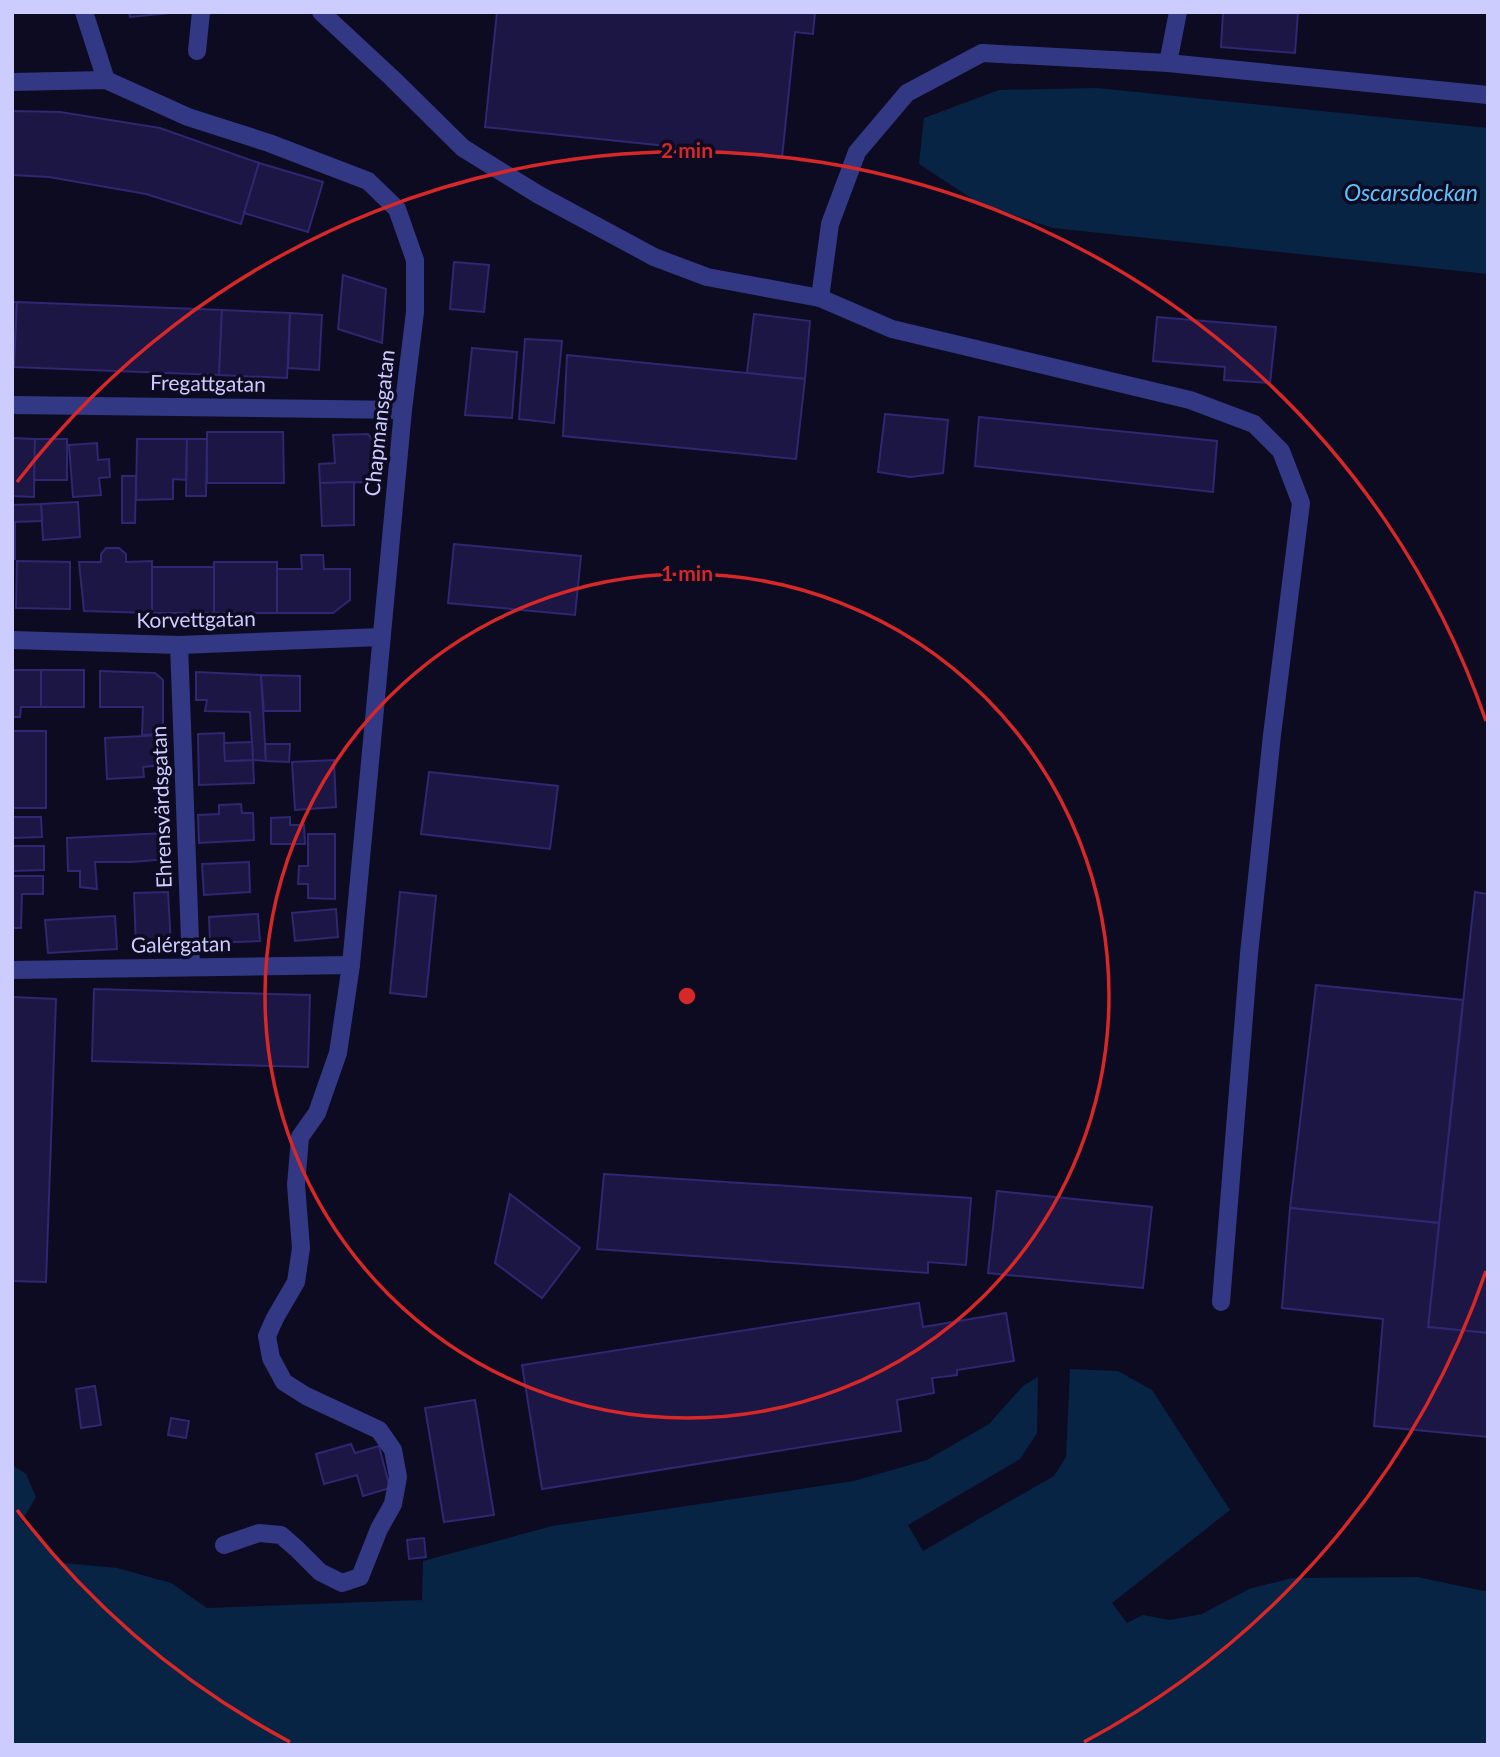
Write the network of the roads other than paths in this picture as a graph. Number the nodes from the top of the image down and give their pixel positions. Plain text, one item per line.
1 (84, 12) edge
2 (201, 12) edge
3 (321, 12) edge
4 (1178, 12) edge
5 (197, 51) dead end
6 (1168, 63) junction
7 (106, 80) junction
8 (12, 82) edge
9 (1488, 94) edge
10 (820, 299) junction
11 (12, 405) edge
12 (403, 410) junction
13 (381, 637) junction
14 (12, 640) edge
15 (179, 645) junction
16 (351, 965) junction
17 (191, 967) junction
18 (12, 970) edge
19 (1221, 1302) dead end
20 (225, 1545) dead end

1 - 7 street
2 - 5 street
3 - 10 street
4 - 6 street
6 - 9 street
6 - 10 street
7 - 8 street
7 - 12 street, Chapmansgatan
10 - 19 street
11 - 12 street, Fregattgatan
12 - 13 street, Chapmansgatan
13 - 15 street, Korvettgatan
13 - 16 street, Chapmansgatan
14 - 15 street, Korvettgatan
15 - 17 street, Ehrensvärdsgatan
16 - 17 street, Galérgatan
16 - 20 street, Chapmansgatan
17 - 18 street, Galérgatan

